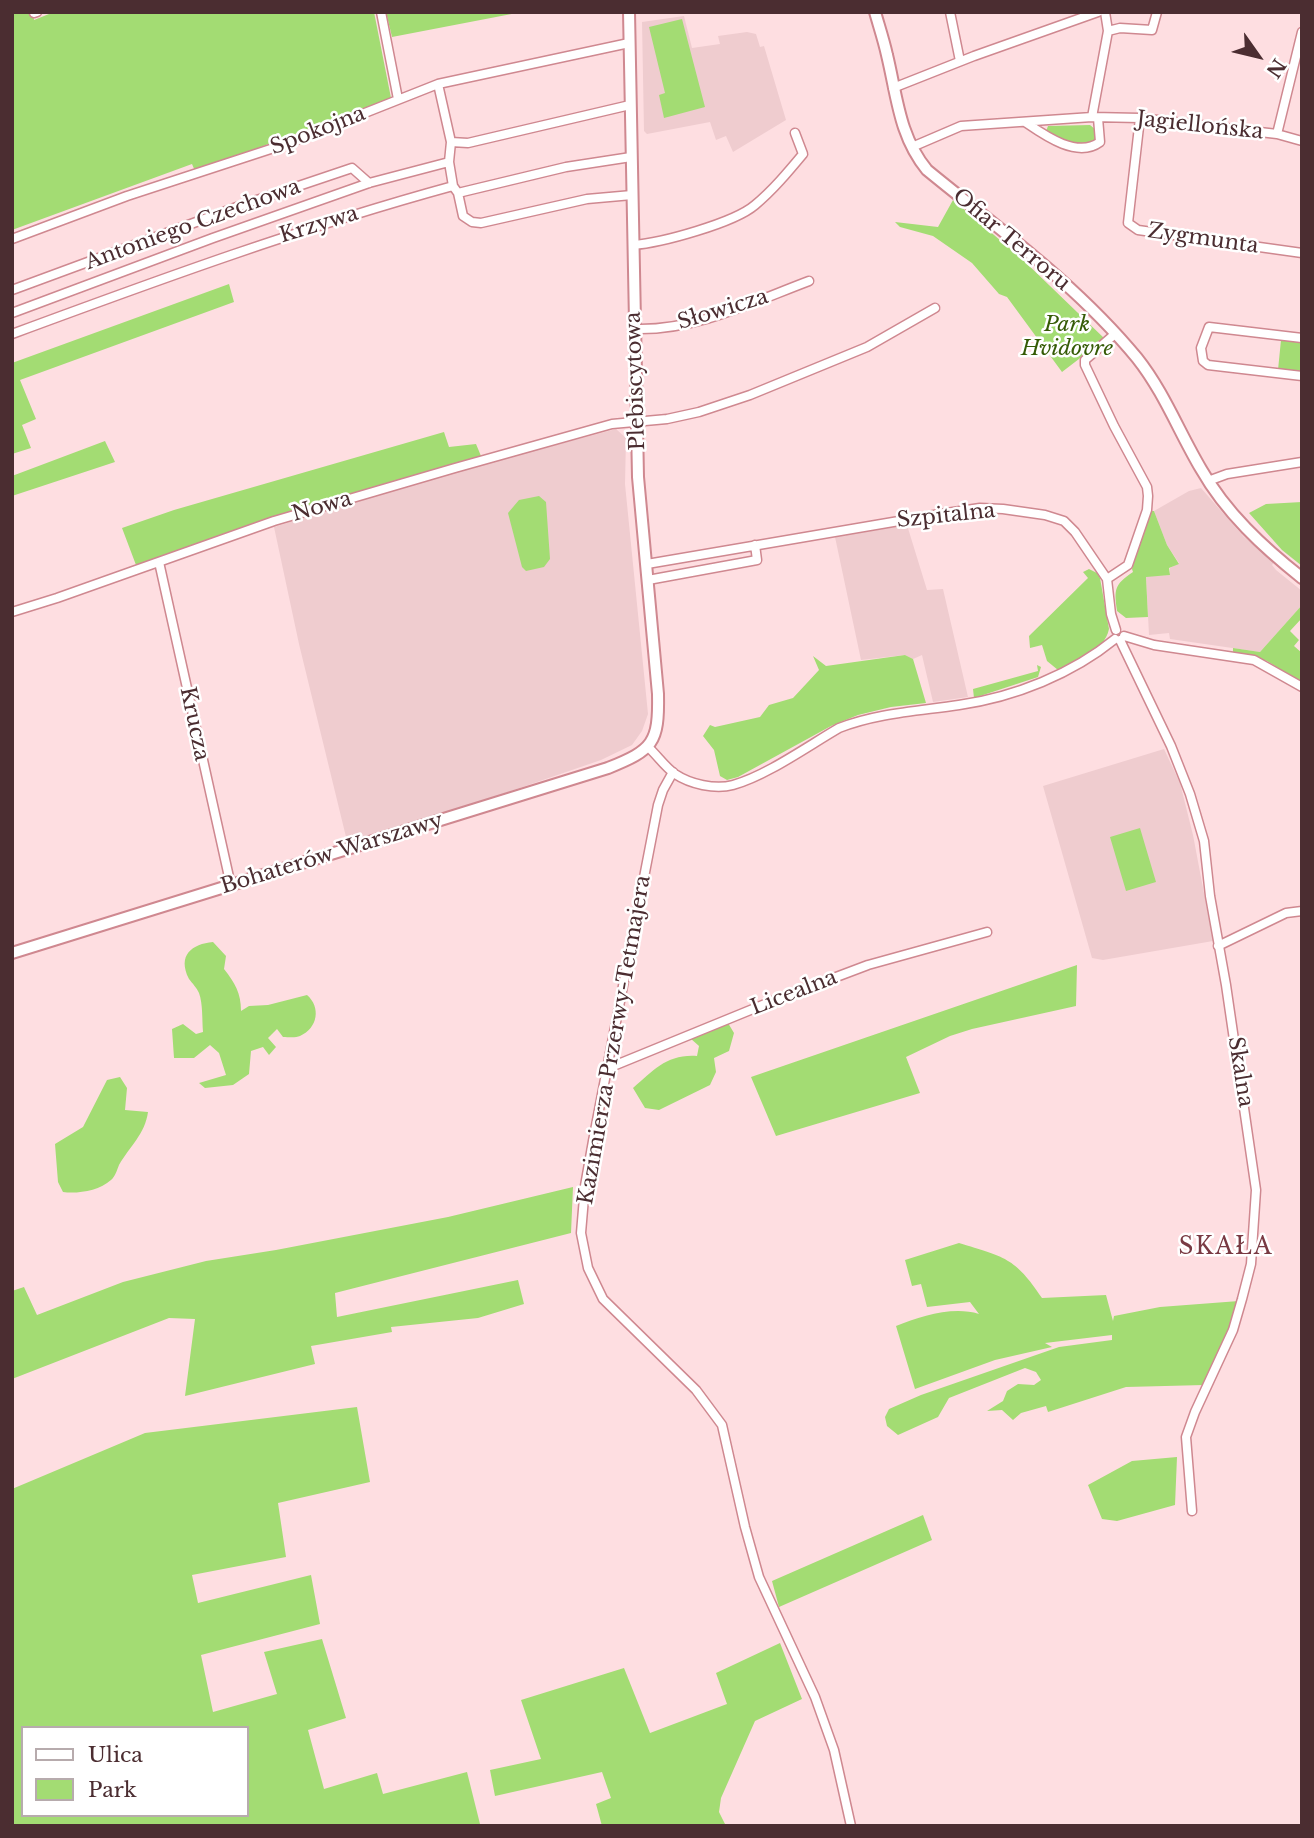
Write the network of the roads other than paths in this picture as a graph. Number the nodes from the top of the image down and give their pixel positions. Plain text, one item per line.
1 (381, 12) edge
2 (629, 12) edge
3 (875, 12) edge
4 (950, 12) edge
5 (1098, 12) edge
6 (1105, 12) edge
7 (1157, 12) edge
8 (1108, 31) junction
9 (1302, 33) edge
10 (629, 43) junction
11 (960, 61) junction
12 (438, 84) junction
13 (893, 88) junction
14 (398, 99) junction
15 (630, 105) junction
16 (1095, 117) junction
17 (1140, 118) junction
18 (1025, 122) junction
19 (794, 133) dead end
20 (1277, 134) junction
21 (1302, 141) edge
22 (451, 142) junction
23 (912, 148) junction
24 (631, 157) junction
25 (449, 162) junction
26 (369, 183) junction
27 (455, 190) junction
28 (632, 195) junction
29 (12, 239) edge
30 (633, 245) junction
31 (1302, 253) edge
32 (809, 281) dead end
33 (12, 290) edge
34 (936, 308) dead end
35 (12, 313) edge
36 (635, 329) junction
37 (12, 334) edge
38 (1115, 334) junction
39 (1302, 338) edge
40 (1302, 376) edge
41 (637, 421) junction
42 (1302, 462) edge
43 (1208, 481) junction
44 (755, 545) junction
45 (159, 562) junction
46 (647, 564) junction
47 (1302, 578) edge
48 (1107, 579) junction
49 (648, 580) junction
50 (12, 612) edge
51 (1119, 636) junction
52 (1302, 687) edge
53 (648, 747) junction
54 (673, 772) junction
55 (231, 886) junction
56 (1302, 911) edge
57 (988, 932) dead end
58 (1218, 946) junction
59 (12, 953) edge
60 (606, 1069) junction
61 (1192, 1511) dead end
62 (851, 1826) edge

1 - 14 street
2 - 10 street, Plebiscytowa
3 - 13 street, Ofiar Terroru
4 - 11 street
5 - 11 street
6 - 8 street
7 - 8 street
8 - 16 street
9 - 20 street
10 - 12 street, Spokojna
10 - 15 street, Plebiscytowa
11 - 13 street
12 - 14 street, Spokojna
12 - 22 street
13 - 23 street, Ofiar Terroru
14 - 29 street, Spokojna
15 - 22 street
15 - 24 street, Plebiscytowa
16 - 17 street, Jagiellońska
16 - 18 street, Jagiellońska
16 - 18 street
17 - 20 street, Jagiellońska
17 - 31 street, Zygmunta
18 - 23 street, Jagiellońska
19 - 30 street
20 - 21 street, Jagiellońska
22 - 25 street
23 - 38 street, Ofiar Terroru
24 - 27 street, Krzywa
24 - 28 street, Plebiscytowa
25 - 26 street, Antoniego Czechowa
25 - 27 street
26 - 33 street, Antoniego Czechowa
26 - 35 street, Antoniego Czechowa
27 - 28 street
27 - 37 street, Krzywa
28 - 30 street, Plebiscytowa
30 - 36 street, Plebiscytowa
32 - 36 street, Słowicza
34 - 41 street, Nowa
36 - 41 street, Plebiscytowa
38 - 43 street, Ofiar Terroru
38 - 48 street
39 - 40 street
41 - 45 street, Nowa
41 - 46 street, Plebiscytowa
42 - 43 street
43 - 47 street, Ofiar Terroru
44 - 46 street, Szpitalna
44 - 48 street, Szpitalna
44 - 49 street
45 - 50 street, Nowa
45 - 55 street, Krucza
46 - 49 street, Plebiscytowa
48 - 51 street, Szpitalna
49 - 53 street, Plebiscytowa
51 - 52 street
51 - 54 street
51 - 58 street, Skalna
53 - 54 street
53 - 55 street, Bohaterów Warszawy
54 - 60 street, Kazimierza Przerwy-Tetmajera
55 - 59 street, Bohaterów Warszawy
56 - 58 street
57 - 60 street, Licealna
58 - 61 street, Skalna
60 - 62 street, Kazimierza Przerwy-Tetmajera

